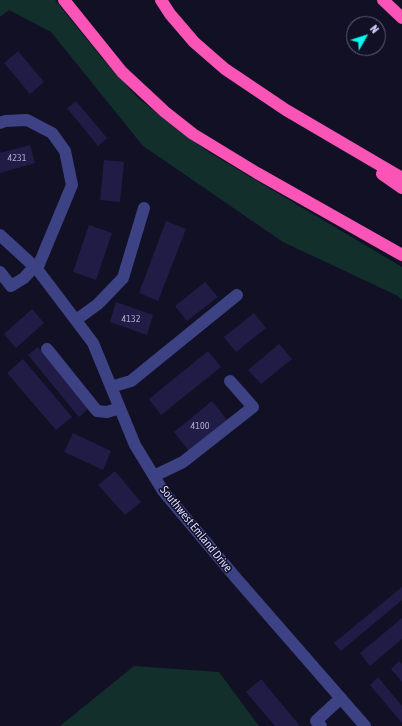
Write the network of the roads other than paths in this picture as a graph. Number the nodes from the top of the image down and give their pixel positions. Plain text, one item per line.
1 (64, 0) edge
2 (161, 0) edge
3 (383, 0) edge
4 (402, 18) edge
5 (0, 123) edge
6 (318, 129) junction
7 (402, 178) edge
8 (402, 188) edge
9 (144, 208) dead end
10 (0, 235) edge
11 (402, 255) edge
12 (36, 268) junction
13 (0, 272) edge
14 (237, 295) dead end
15 (76, 320) junction
16 (47, 349) dead end
17 (230, 381) dead end
18 (112, 387) junction
19 (120, 408) junction
20 (154, 476) junction
21 (341, 698) junction
22 (321, 726) edge
23 (365, 726) edge

1 - 11 highway
2 - 6 highway
3 - 4 highway
5 - 12 street
6 - 7 highway
6 - 8 highway
9 - 15 street
10 - 12 street, Southwest Emland Drive
12 - 13 street
12 - 15 street, Southwest Emland Drive
14 - 18 street
15 - 18 street, Southwest Emland Drive
16 - 19 street
17 - 20 street
18 - 19 street, Southwest Emland Drive
19 - 20 street, Southwest Emland Drive
20 - 21 street, Southwest Emland Drive
21 - 22 street
21 - 23 street, Southwest Emland Drive

